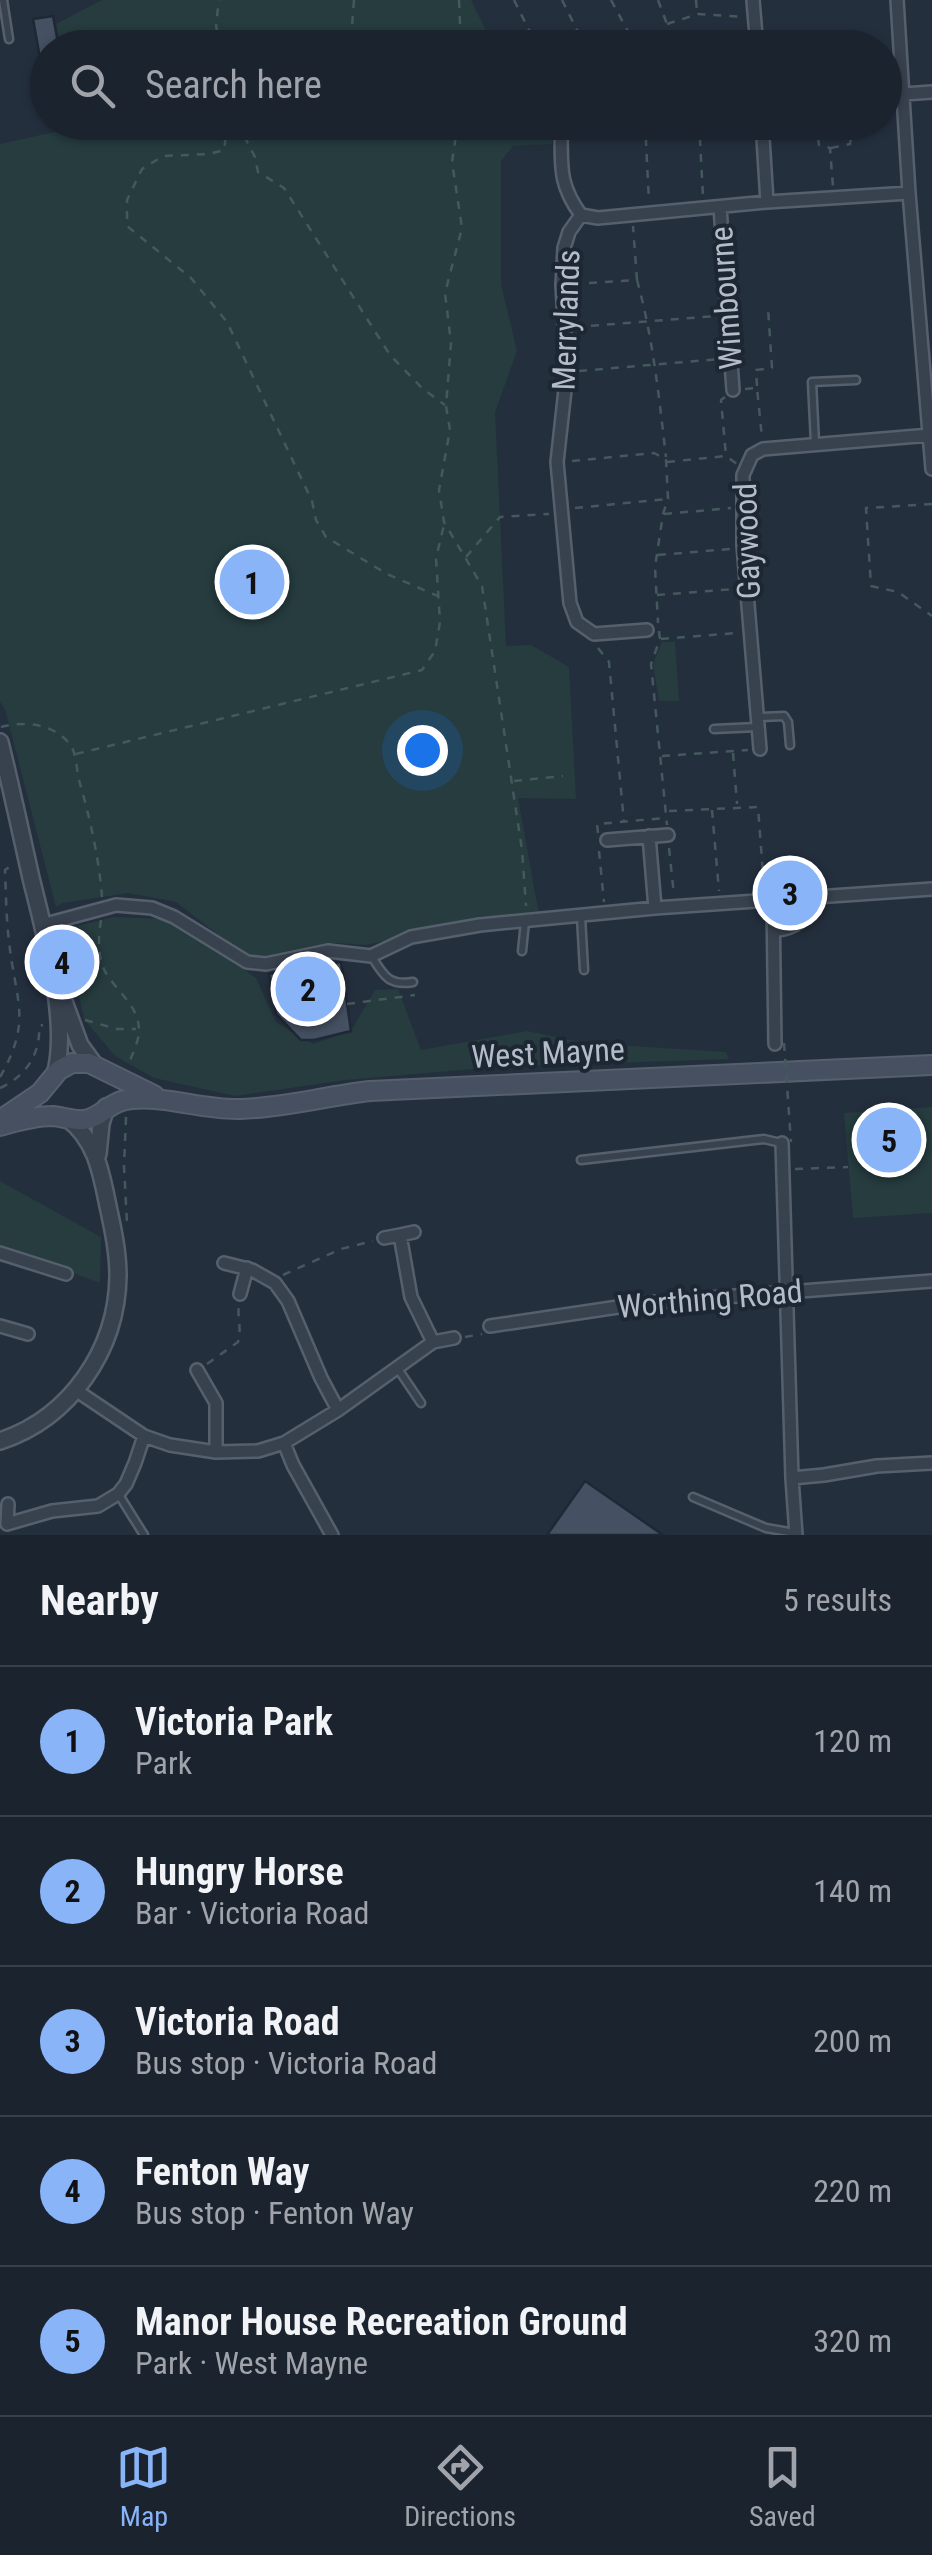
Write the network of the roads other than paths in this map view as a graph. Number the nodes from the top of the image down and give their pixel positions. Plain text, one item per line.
1 (3, 0) edge
2 (753, 0) edge
3 (897, 0) edge
4 (755, 30) edge
5 (899, 30) edge
6 (9, 39) dead end
7 (902, 67) edge
8 (932, 92) edge
9 (904, 94) junction
10 (562, 140) edge
11 (763, 140) edge
12 (909, 193) junction
13 (768, 202) junction
14 (720, 207) junction
15 (581, 216) junction
16 (932, 288) edge
17 (918, 289) junction
18 (856, 380) dead end
19 (733, 390) road end
20 (930, 435) edge
21 (815, 444) junction
22 (932, 469) edge
23 (646, 630) road end
24 (758, 722) junction
25 (714, 729) dead end
26 (790, 745) dead end
27 (760, 750) road end
28 (1, 752) edge
29 (668, 835) road end
30 (649, 836) junction
31 (607, 840) dead end
32 (932, 889) edge
33 (818, 898) junction
34 (769, 901) junction
35 (655, 908) junction
36 (581, 916) junction
37 (525, 922) junction
38 (42, 925) junction
39 (774, 933) junction
40 (522, 951) dead end
41 (372, 956) junction
42 (51, 964) junction
43 (584, 970) dead end
44 (413, 982) dead end
45 (779, 1044) road end
46 (932, 1065) edge
47 (96, 1067) junction
48 (55, 1076) junction
49 (169, 1100) junction
50 (106, 1108) junction
51 (66, 1118) junction
52 (0, 1123) edge
53 (787, 1143) joint
54 (581, 1160) dead end
55 (99, 1163) junction
56 (414, 1232) dead end
57 (400, 1235) junction
58 (384, 1238) road end
59 (0, 1253) edge
60 (224, 1262) dead end
61 (247, 1268) junction
62 (66, 1274) dead end
63 (932, 1281) edge
64 (788, 1290) junction
65 (240, 1294) road end
66 (0, 1326) edge
67 (490, 1326) road end
68 (28, 1334) dead end
69 (454, 1338) road end
70 (432, 1342) junction
71 (398, 1369) junction
72 (198, 1370) road end
73 (78, 1390) junction
74 (420, 1403) dead end
75 (338, 1410) junction
76 (144, 1436) junction
77 (0, 1442) edge
78 (284, 1443) junction
79 (216, 1452) junction
80 (932, 1462) edge
81 (792, 1478) junction
82 (118, 1494) junction
83 (692, 1497) dead end
84 (8, 1504) dead end
85 (7, 1530) edge
86 (796, 1534) edge
87 (144, 1535) edge
88 (332, 1535) edge

1 - 6 lane
2 - 4 street
3 - 5 street
7 - 9 street
8 - 9 street
9 - 12 street
10 - 15 street
11 - 13 street
12 - 13 street, Merrylands
12 - 17 street
13 - 14 street, Merrylands
14 - 15 street, Merrylands
14 - 19 street, Wimbourne
15 - 23 street, Merrylands
16 - 17 street
17 - 20 street
18 - 21 lane
20 - 21 street, Gaywood
20 - 22 street
21 - 24 street, Gaywood
24 - 25 lane
24 - 26 lane
24 - 27 street, Gaywood
28 - 38 street
29 - 30 street
30 - 31 street
30 - 35 street
32 - 33 street
33 - 34 street
33 - 39 lane
34 - 35 street
34 - 39 street
35 - 36 street
36 - 37 street
36 - 43 lane
37 - 40 lane
37 - 41 street
38 - 41 street
38 - 42 street
39 - 45 street
41 - 44 lane
42 - 47 street
42 - 48 street
46 - 49 main road, West Mayne
47 - 48 main road, West Mayne
47 - 49 main road, West Mayne
47 - 50 main road
48 - 51 main road
48 - 52 main road, West Mayne
49 - 50 main road, West Mayne
50 - 51 main road, West Mayne
50 - 55 street
51 - 52 main road, West Mayne
51 - 55 street
53 - 54 lane
53 - 64 street
55 - 73 street
56 - 57 street
57 - 58 street
57 - 70 street
59 - 62 street
60 - 61 street
61 - 65 street
61 - 75 street
63 - 64 street, Worthing Road
64 - 67 street, Worthing Road
64 - 81 street
66 - 68 street
69 - 70 street
70 - 71 street
71 - 74 lane
71 - 75 street
72 - 79 street
73 - 76 street
73 - 77 street
75 - 78 street
76 - 79 street
76 - 82 street
78 - 79 street
78 - 88 street
80 - 81 street
81 - 86 street
82 - 85 street
82 - 87 lane
83 - 86 lane
84 - 85 street

